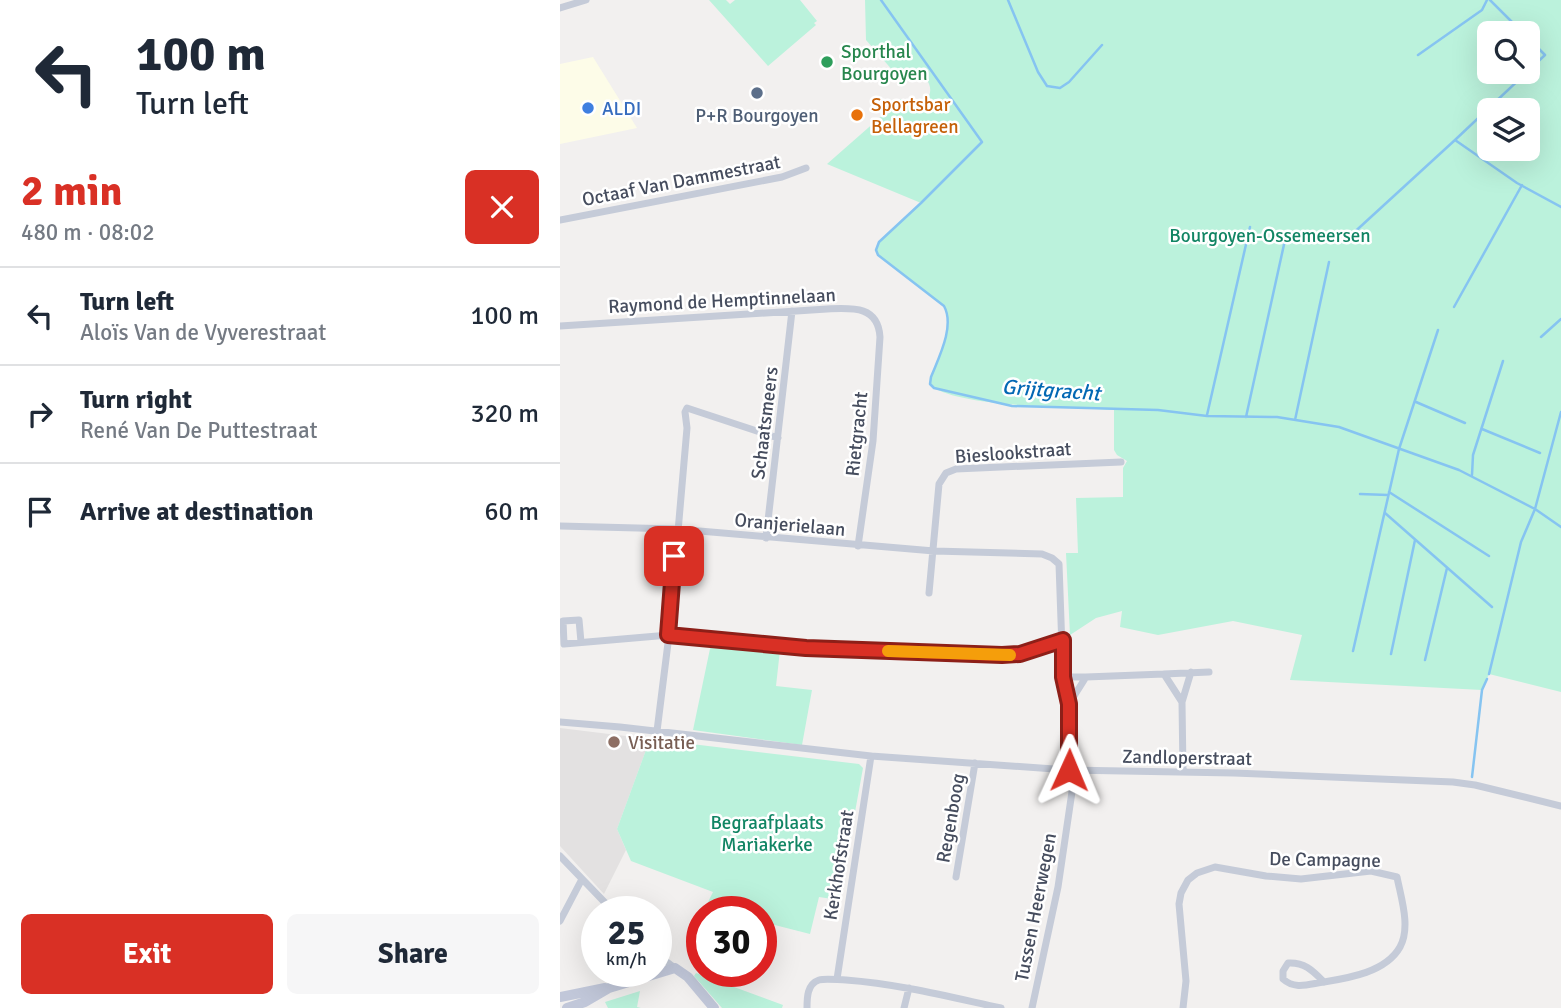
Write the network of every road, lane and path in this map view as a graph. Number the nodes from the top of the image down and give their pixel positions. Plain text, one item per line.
1 (586, 0) edge
2 (560, 8) edge
3 (806, 168) dead end
4 (560, 219) edge
5 (792, 311) junction
6 (560, 326) edge
7 (879, 326) joint
8 (778, 438) junction
9 (1121, 462) dead end
10 (560, 526) edge
11 (676, 530) junction
12 (766, 538) junction
13 (858, 546) junction
14 (934, 551) junction
15 (929, 593) dead end
16 (668, 635) junction
17 (1063, 640) junction
18 (581, 642) dead end
19 (1191, 672) junction
20 (1209, 672) dead end
21 (1164, 674) junction
22 (1063, 677) junction
23 (1086, 677) junction
24 (1182, 702) junction
25 (1069, 704) junction
26 (560, 722) edge
27 (657, 731) junction
28 (871, 756) junction
29 (975, 763) junction
30 (1069, 770) junction
31 (1183, 771) junction
32 (1561, 806) edge
33 (560, 856) edge
34 (956, 877) dead end
35 (582, 879) junction
36 (598, 896) edge
37 (560, 921) edge
38 (672, 966) edge
39 (675, 968) junction
40 (837, 979) junction
41 (1324, 982) junction
42 (609, 988) junction
43 (909, 988) junction
44 (560, 997) edge
45 (567, 1008) edge
46 (714, 1008) edge
47 (807, 1008) edge
48 (904, 1008) edge
49 (1001, 1008) edge
50 (1032, 1008) edge
51 (1183, 1008) edge

1 - 2 street
3 - 4 street, Octaaf Van Dammestraat
5 - 6 street, Raymond de Hemptinnelaan
5 - 7 street, Raymond de Hemptinnelaan
5 - 8 street, Schaatsmeers
7 - 13 street, Rietgracht
8 - 11 street
8 - 12 street, Schaatsmeers
9 - 14 street, Bieslookstraat
10 - 11 street, Oranjerielaan
11 - 12 street, Oranjerielaan
11 - 16 street
12 - 13 street, Oranjerielaan
13 - 14 street, Oranjerielaan
14 - 15 street
14 - 17 street, Oranjerielaan
16 - 17 street
16 - 18 street
16 - 27 street
17 - 22 street, Tussen Heerwegen
19 - 20 street
19 - 21 street
19 - 24 street
21 - 23 street
21 - 24 street
22 - 23 street
22 - 25 street, Tussen Heerwegen
23 - 25 street
24 - 31 street
25 - 30 street, Tussen Heerwegen
26 - 27 street, Zandloperstraat
27 - 28 street, Zandloperstraat
28 - 29 street, Zandloperstraat
28 - 40 street, Kerkhofstraat
29 - 30 street, Zandloperstraat
29 - 34 street, Regenboog
30 - 31 street, Zandloperstraat
30 - 50 street, Tussen Heerwegen
31 - 32 street, Zandloperstraat
33 - 35 street
35 - 36 street
35 - 37 street
38 - 39 street
39 - 42 street
39 - 46 street
40 - 43 street
40 - 47 street
41 - 41 street, De Campagne
41 - 51 street, De Campagne
42 - 44 street
42 - 45 street
43 - 48 street
43 - 49 street

